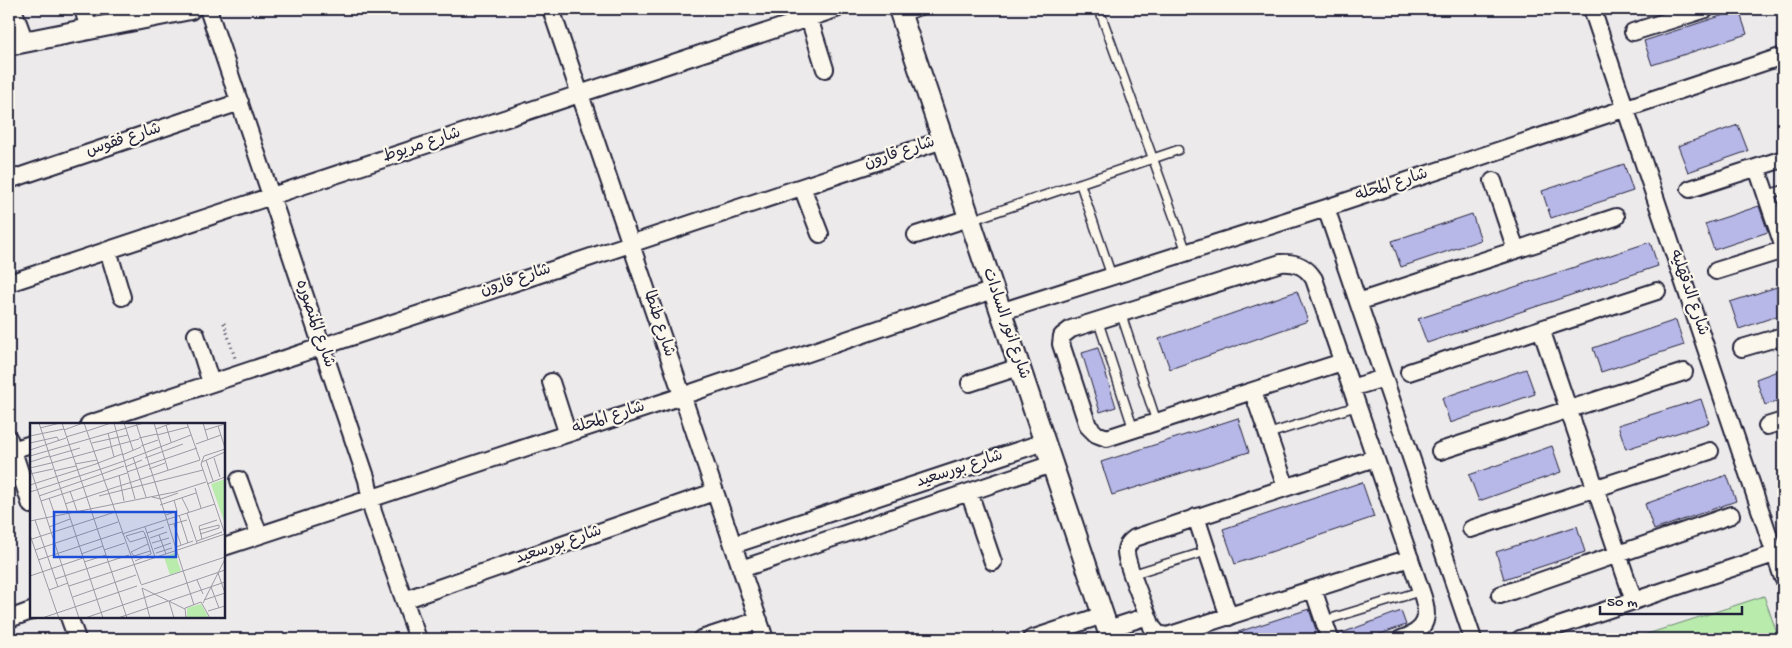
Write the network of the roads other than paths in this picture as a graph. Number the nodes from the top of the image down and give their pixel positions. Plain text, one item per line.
1 (13, 9) edge
2 (83, 9) edge
3 (190, 9) edge
4 (208, 9) edge
5 (551, 9) edge
6 (836, 9) edge
7 (924, 9) edge
8 (1100, 9) edge
9 (1592, 9) edge
10 (1702, 9) edge
11 (901, 13) edge
12 (809, 18) junction
13 (89, 29) junction
14 (1633, 32) dead end
15 (17, 44) edge
16 (1783, 56) edge
17 (825, 69) dead end
18 (581, 93) junction
19 (240, 102) junction
20 (1626, 108) junction
21 (943, 140) junction
22 (1178, 150) dead end
23 (1153, 158) junction
24 (1783, 159) edge
25 (1757, 168) junction
26 (9, 180) edge
27 (1493, 181) dead end
28 (1080, 183) junction
29 (802, 187) junction
30 (1690, 189) dead end
31 (1783, 190) edge
32 (1766, 195) junction
33 (271, 196) junction
34 (1326, 208) junction
35 (1616, 217) dead end
36 (969, 219) junction
37 (1780, 226) edge
38 (820, 234) dead end
39 (916, 235) dead end
40 (631, 243) junction
41 (1783, 245) edge
42 (108, 250) junction
43 (1516, 250) junction
44 (1783, 250) edge
45 (1186, 252) junction
46 (1716, 271) dead end
47 (1112, 276) junction
48 (9, 283) edge
49 (993, 290) junction
50 (1657, 291) dead end
51 (122, 297) dead end
52 (1358, 302) junction
53 (1000, 312) junction
54 (1120, 314) junction
55 (1098, 321) junction
56 (1541, 329) junction
57 (196, 334) dead end
58 (1783, 336) edge
59 (322, 346) junction
60 (1742, 348) dead end
61 (1342, 362) junction
62 (1019, 367) junction
63 (1409, 372) dead end
64 (1684, 372) dead end
65 (1384, 378) junction
66 (551, 382) dead end
67 (210, 383) junction
68 (970, 383) dead end
69 (1351, 388) junction
70 (1253, 392) junction
71 (682, 396) junction
72 (1357, 406) junction
73 (1569, 410) junction
74 (1783, 421) edge
75 (92, 423) edge
76 (1157, 423) junction
77 (1767, 426) dead end
78 (1134, 431) junction
79 (567, 432) junction
80 (1268, 434) junction
81 (1044, 442) junction
82 (30, 444) edge
83 (10, 447) edge
84 (1440, 451) dead end
85 (1710, 451) dead end
86 (1375, 458) junction
87 (1052, 464) junction
88 (239, 480) dead end
89 (1286, 487) junction
90 (1596, 488) junction
91 (714, 492) junction
92 (969, 492) junction
93 (370, 498) junction
94 (30, 503) edge
95 (1731, 515) dead end
96 (1196, 517) junction
97 (1470, 529) dead end
98 (259, 535) junction
99 (733, 546) junction
100 (225, 547) edge
101 (1207, 551) junction
102 (1779, 553) edge
103 (1618, 554) junction
104 (1410, 558) junction
105 (993, 562) dead end
106 (741, 569) junction
107 (1133, 574) junction
108 (1783, 578) edge
109 (1313, 589) junction
110 (1421, 591) junction
111 (1500, 595) dead end
112 (404, 600) junction
113 (1634, 601) junction
114 (30, 612) edge
115 (1148, 616) junction
116 (1229, 617) junction
117 (69, 618) edge
118 (9, 619) edge
119 (759, 620) junction
120 (1324, 621) junction
121 (1108, 628) edge
122 (76, 639) edge
123 (418, 639) edge
124 (701, 639) edge
125 (765, 639) edge
126 (1031, 639) edge
127 (1330, 639) edge
128 (1400, 639) edge
129 (1473, 639) edge
130 (1520, 639) edge

1 - 15 street
2 - 13 street
3 - 13 street
4 - 19 street, شارع المنصوره
5 - 18 street, شارع طنطا
6 - 12 street, شارع مريوط
7 - 11 lane
8 - 23 lane
9 - 20 street, شارع الدقهليه
10 - 14 street
11 - 21 street, شارع انور السادات
12 - 17 street
12 - 18 street, شارع مريوط
13 - 15 street
16 - 20 street, شارع المحله
18 - 33 street, شارع مريوط
18 - 40 street, شارع طنطا
19 - 26 street, شارع فقوس
19 - 33 street, شارع المنصوره
20 - 34 street, شارع المحله
20 - 102 street, شارع الدقهليه
21 - 29 street, شارع قارون
21 - 36 street, شارع انور السادات
22 - 23 lane
23 - 28 lane
23 - 45 lane
24 - 25 street
25 - 30 street
25 - 32 street
27 - 43 street
28 - 36 lane
28 - 47 lane
29 - 38 street
29 - 40 street, شارع قارون
31 - 32 lane
32 - 37 street
33 - 42 street, شارع مريوط
33 - 59 street, شارع المنصوره
34 - 45 street, شارع المحله
34 - 52 street
35 - 43 street
36 - 39 street
36 - 49 street, شارع انور السادات
37 - 41 street
40 - 59 street, شارع قارون
40 - 71 street, شارع طنطا
42 - 48 street, شارع مريوط
42 - 51 street
43 - 52 street
44 - 46 street
45 - 47 street, شارع المحله
47 - 53 street, شارع المحله
49 - 53 street, شارع انور السادات
49 - 71 street, شارع المحله
50 - 56 street
52 - 65 street
53 - 62 street, شارع انور السادات
54 - 55 street
54 - 61 street
54 - 76 lane
55 - 78 lane
55 - 78 street
56 - 63 street
56 - 73 street
57 - 67 street
58 - 60 street
59 - 67 street, شارع قارون
59 - 93 street, شارع المنصوره
61 - 69 street
61 - 70 street
62 - 68 street
62 - 81 street, شارع انور السادات
64 - 73 street
65 - 69 street
65 - 129 street
66 - 79 street
67 - 75 street, شارع قارون
69 - 72 street
70 - 76 street
70 - 80 street
71 - 79 street, شارع المحله
71 - 91 street, شارع طنطا
72 - 80 lane
72 - 86 street
73 - 84 street
73 - 90 street
74 - 77 street
76 - 78 street
79 - 93 street, شارع المحله
80 - 89 street
81 - 87 street, شارع انور السادات
81 - 99 street, شارع بورسعيد
82 - 83 street
83 - 94 street
85 - 90 street
86 - 89 street
86 - 104 street
87 - 92 street, شارع بورسعيد
87 - 121 street, شارع انور السادات
88 - 98 street
89 - 96 street
90 - 97 street
90 - 103 street
91 - 99 street, شارع طنطا
91 - 112 street, شارع بورسعيد
92 - 105 street
92 - 106 street, شارع بورسعيد
93 - 98 street, شارع المحله
93 - 112 street, شارع المنصوره
95 - 103 street
96 - 101 street
96 - 107 street
98 - 100 street, شارع المحله
99 - 106 street, شارع طنطا
101 - 107 lane
101 - 116 street
102 - 108 street, شارع الدقهليه
102 - 113 street
103 - 111 street
103 - 113 street
104 - 109 street
104 - 110 street
106 - 119 street, شارع طنطا
107 - 115 street
109 - 116 street
109 - 120 street
110 - 120 lane
110 - 128 street
112 - 123 street, شارع المنصوره
113 - 130 street
114 - 118 street
115 - 116 street
115 - 121 street
117 - 122 street
119 - 124 street
119 - 125 street, شارع طنطا
120 - 127 street
121 - 126 street

